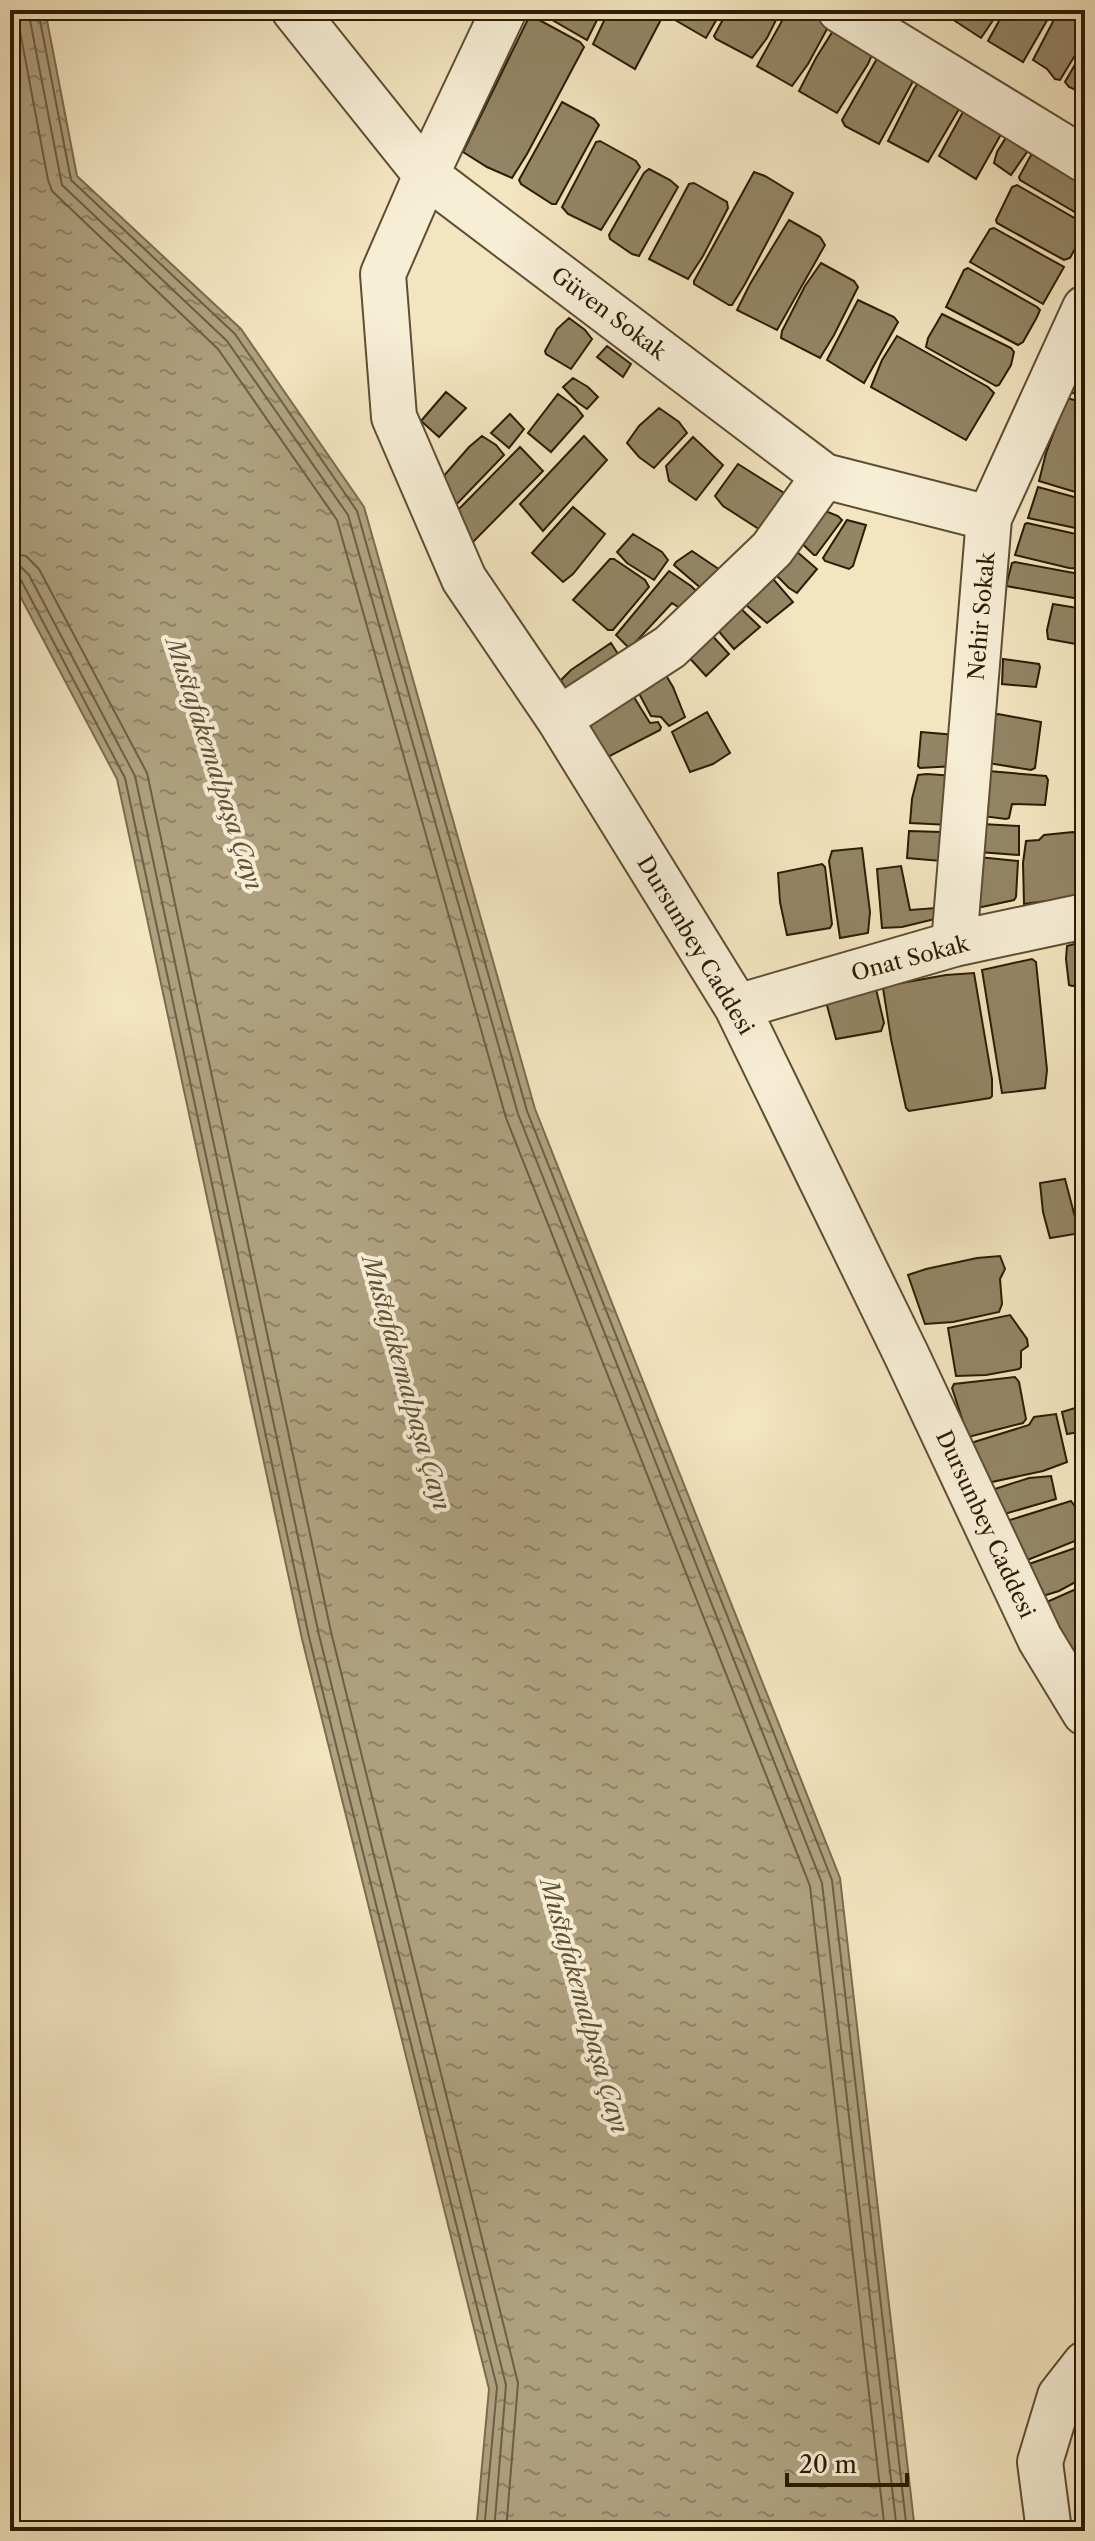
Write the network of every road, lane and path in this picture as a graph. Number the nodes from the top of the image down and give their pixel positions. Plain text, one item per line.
1 (294, 10) edge
2 (504, 10) edge
3 (840, 10) edge
4 (1085, 160) edge
5 (426, 175) junction
6 (1085, 308) edge
7 (824, 476) junction
8 (989, 518) junction
9 (559, 719) junction
10 (1085, 916) edge
11 (954, 944) junction
12 (737, 1007) junction
13 (1085, 1713) edge
14 (1085, 2364) edge
15 (1049, 2531) edge

1 - 5 street, Güven Sokak
2 - 5 street, Dursunbey Caddesi
3 - 4 street
5 - 7 street, Güven Sokak
5 - 9 street, Dursunbey Caddesi
6 - 8 street, Nehir Sokak
7 - 8 street, Güven Sokak
7 - 9 street
8 - 11 street, Nehir Sokak
9 - 12 street, Dursunbey Caddesi
10 - 11 street, Onat Sokak
11 - 12 street, Onat Sokak
12 - 13 street, Dursunbey Caddesi
14 - 15 street

